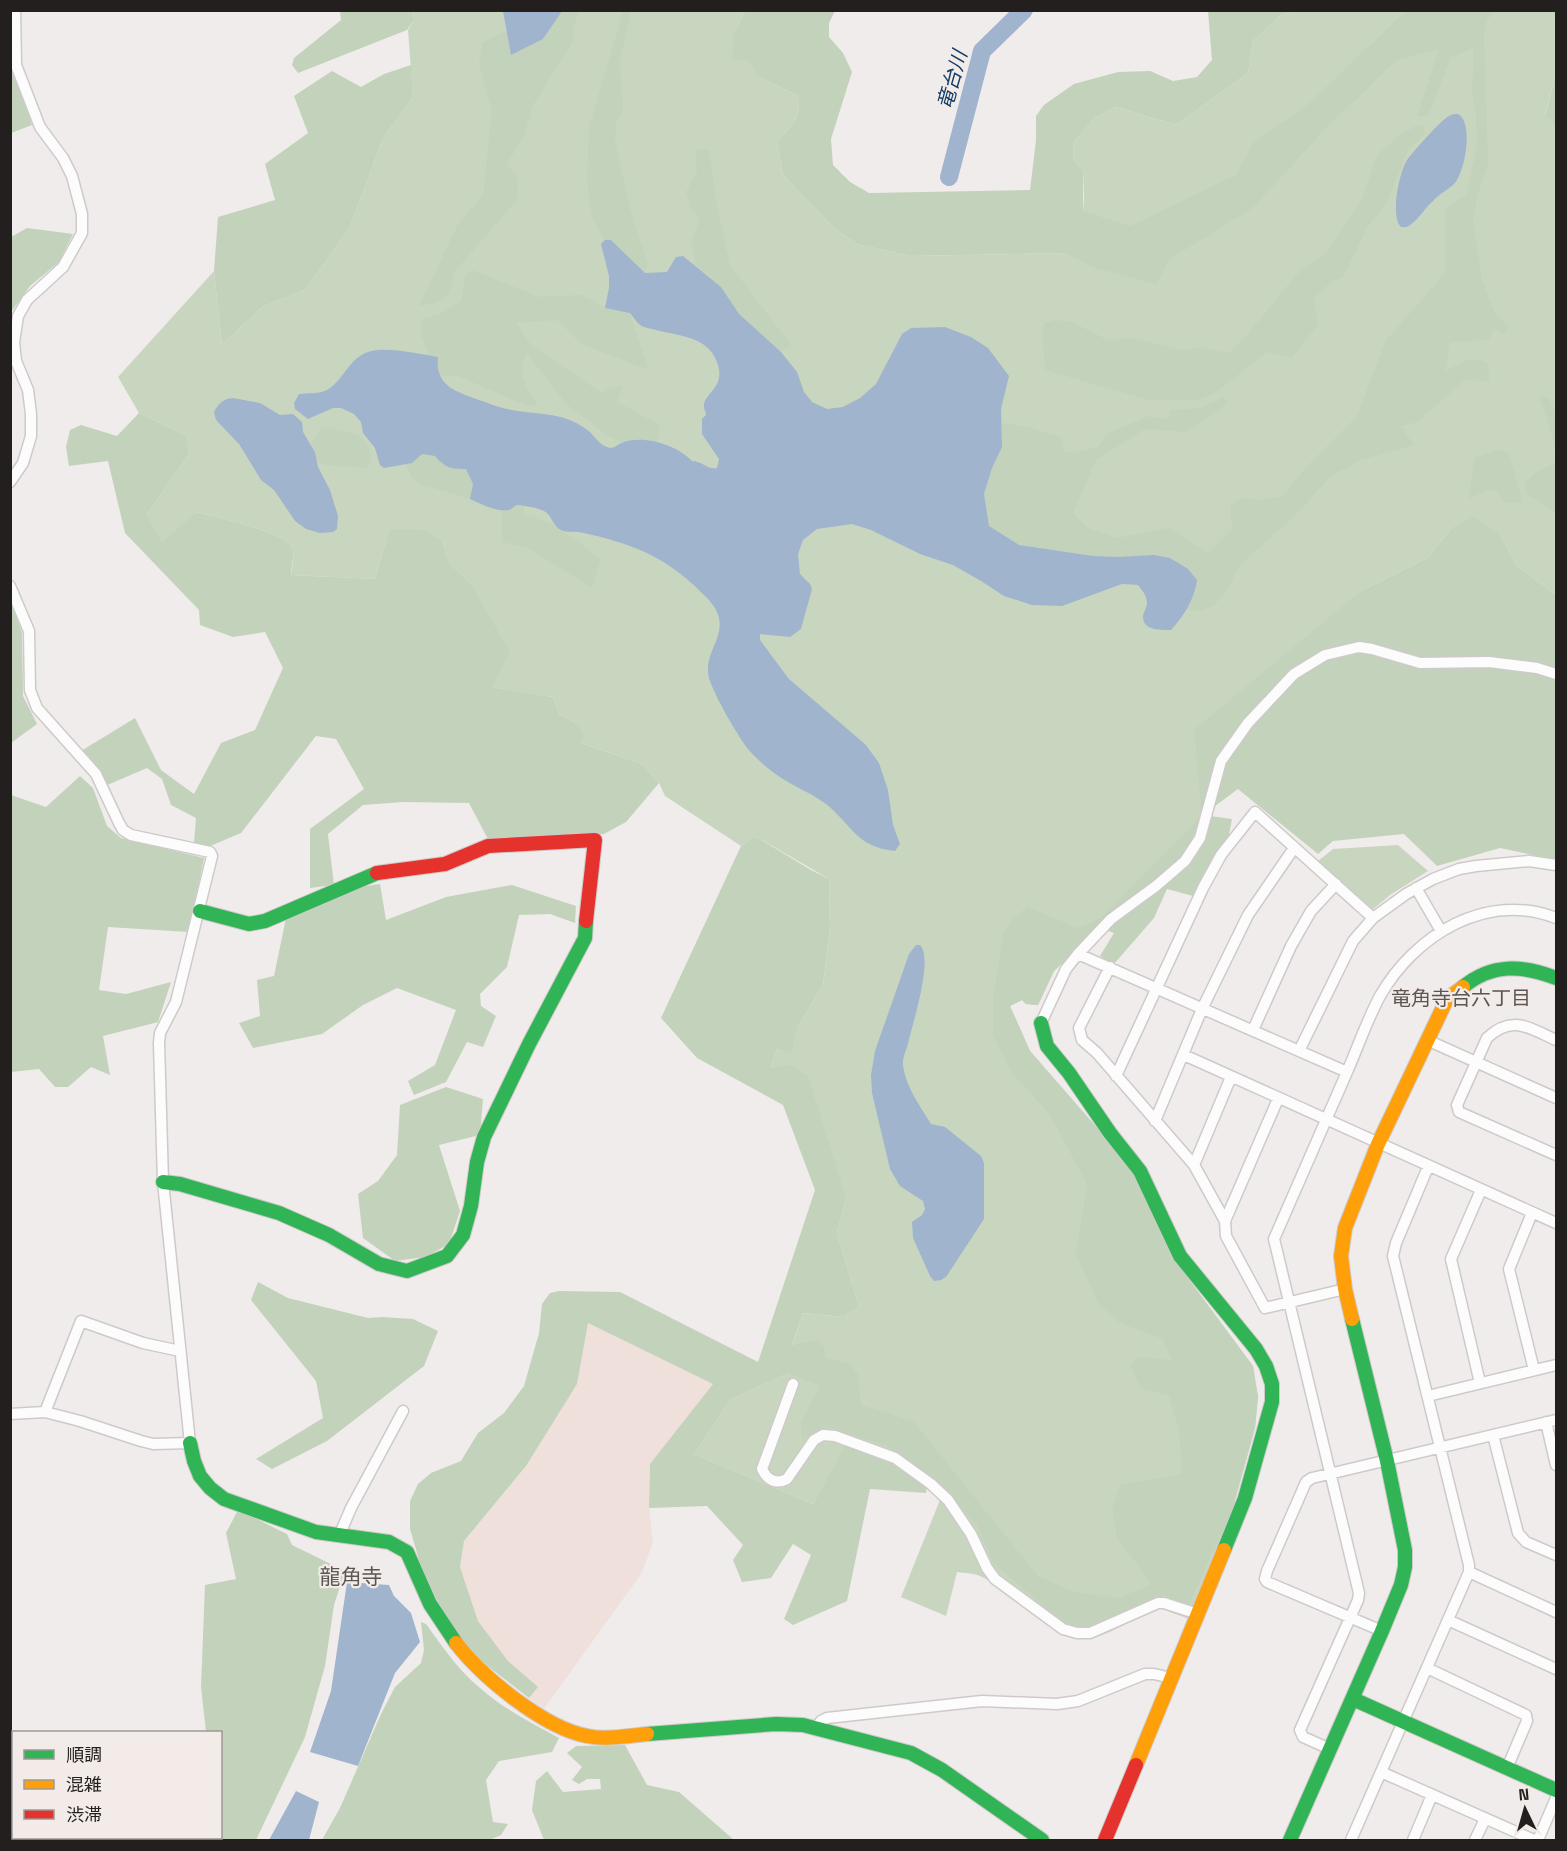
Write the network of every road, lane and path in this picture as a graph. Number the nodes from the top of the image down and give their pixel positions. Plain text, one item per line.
1 (15, 10) edge
2 (10, 482) edge
3 (10, 586) edge
4 (1557, 674) edge
5 (1294, 848) junction
6 (1557, 865) edge
7 (1336, 884) junction
8 (1416, 888) junction
9 (200, 911) junction
10 (1372, 918) junction
11 (1557, 918) edge
12 (1441, 931) junction
13 (1078, 954) junction
14 (1110, 968) junction
15 (1556, 976) edge
16 (1156, 989) junction
17 (1202, 1009) junction
18 (1041, 1023) joint
19 (1253, 1030) junction
20 (1426, 1040) junction
21 (1557, 1040) edge
22 (1299, 1051) junction
23 (1184, 1055) junction
24 (1476, 1061) junction
25 (1347, 1071) junction
26 (1116, 1076) junction
27 (1231, 1077) junction
28 (1557, 1098) edge
29 (1278, 1099) junction
30 (1326, 1120) junction
31 (1155, 1121) junction
32 (1378, 1144) junction
33 (1557, 1155) edge
34 (1194, 1165) junction
35 (1428, 1167) junction
36 (163, 1182) junction
37 (1481, 1190) junction
38 (1532, 1213) junction
39 (1225, 1221) junction
40 (1557, 1223) edge
41 (1345, 1289) junction
42 (1288, 1302) junction
43 (180, 1351) junction
44 (1557, 1365) edge
45 (1534, 1370) junction
46 (1480, 1383) junction
47 (793, 1384) dead end
48 (1428, 1396) junction
49 (403, 1411) dead end
50 (45, 1412) junction
51 (10, 1414) edge
52 (1551, 1421) edge
53 (1493, 1435) junction
54 (190, 1443) junction
55 (1441, 1447) junction
56 (1387, 1461) junction
57 (1557, 1465) edge
58 (1329, 1474) junction
59 (339, 1536) junction
60 (1557, 1555) edge
61 (1469, 1572) junction
62 (1557, 1612) edge
63 (1198, 1614) junction
64 (1350, 1618) junction
65 (1448, 1620) junction
66 (1382, 1631) junction
67 (1427, 1668) junction
68 (1557, 1669) edge
69 (1171, 1678) junction
70 (1353, 1699) junction
71 (1403, 1721) junction
72 (816, 1728) junction
73 (1330, 1749) junction
74 (1507, 1768) junction
75 (1381, 1772) junction
76 (1557, 1790) edge
77 (1432, 1796) junction
78 (1557, 1798) edge
79 (1485, 1819) junction
80 (1041, 1840) edge
81 (1105, 1840) edge
82 (1290, 1840) edge
83 (1351, 1840) edge
84 (1413, 1840) edge
85 (1475, 1840) edge
86 (1536, 1840) edge

1 - 2 street
3 - 9 street
4 - 13 street
5 - 7 street
5 - 16 street
5 - 17 street
6 - 8 street
7 - 10 street
7 - 19 street
8 - 10 street
8 - 12 street
9 - 36 street
9 - 36 street
10 - 22 street
11 - 12 street
12 - 25 street
13 - 14 street
13 - 18 street
14 - 16 street
14 - 26 street
15 - 20 street
16 - 17 street
16 - 26 street
17 - 19 street
17 - 23 street
18 - 63 street
19 - 22 street
20 - 24 street
20 - 32 street
21 - 24 street
22 - 25 street
23 - 27 street
23 - 31 street
24 - 28 street
24 - 33 street
25 - 30 street
26 - 31 street
27 - 29 street
27 - 34 street
29 - 30 street
29 - 39 street
30 - 32 street
30 - 42 street
31 - 34 street
32 - 35 street
32 - 41 street
34 - 39 street
35 - 37 street
35 - 48 street
36 - 43 street
37 - 38 street
37 - 46 street
38 - 40 street
38 - 45 street
39 - 42 street
41 - 42 street
41 - 56 street
42 - 58 street
43 - 50 street
43 - 54 street
44 - 45 street
45 - 46 street
46 - 48 street
47 - 63 street
48 - 55 street
49 - 59 street
50 - 51 street
50 - 54 street
52 - 53 street
52 - 57 street
53 - 55 street
53 - 60 street
54 - 59 street
55 - 56 street
55 - 61 street
56 - 58 street
56 - 66 street
58 - 64 street
58 - 64 street
59 - 72 street
61 - 62 street
61 - 65 street
63 - 69 street
64 - 66 street
64 - 73 street
65 - 67 street
65 - 68 street
66 - 70 street
67 - 71 street
67 - 74 street
69 - 72 street
69 - 81 street
70 - 71 street
70 - 73 street
71 - 74 street
71 - 75 street
72 - 80 street
73 - 82 street
74 - 76 street
75 - 77 street
75 - 83 street
77 - 79 street
77 - 84 street
78 - 86 street
79 - 85 street
79 - 86 street

